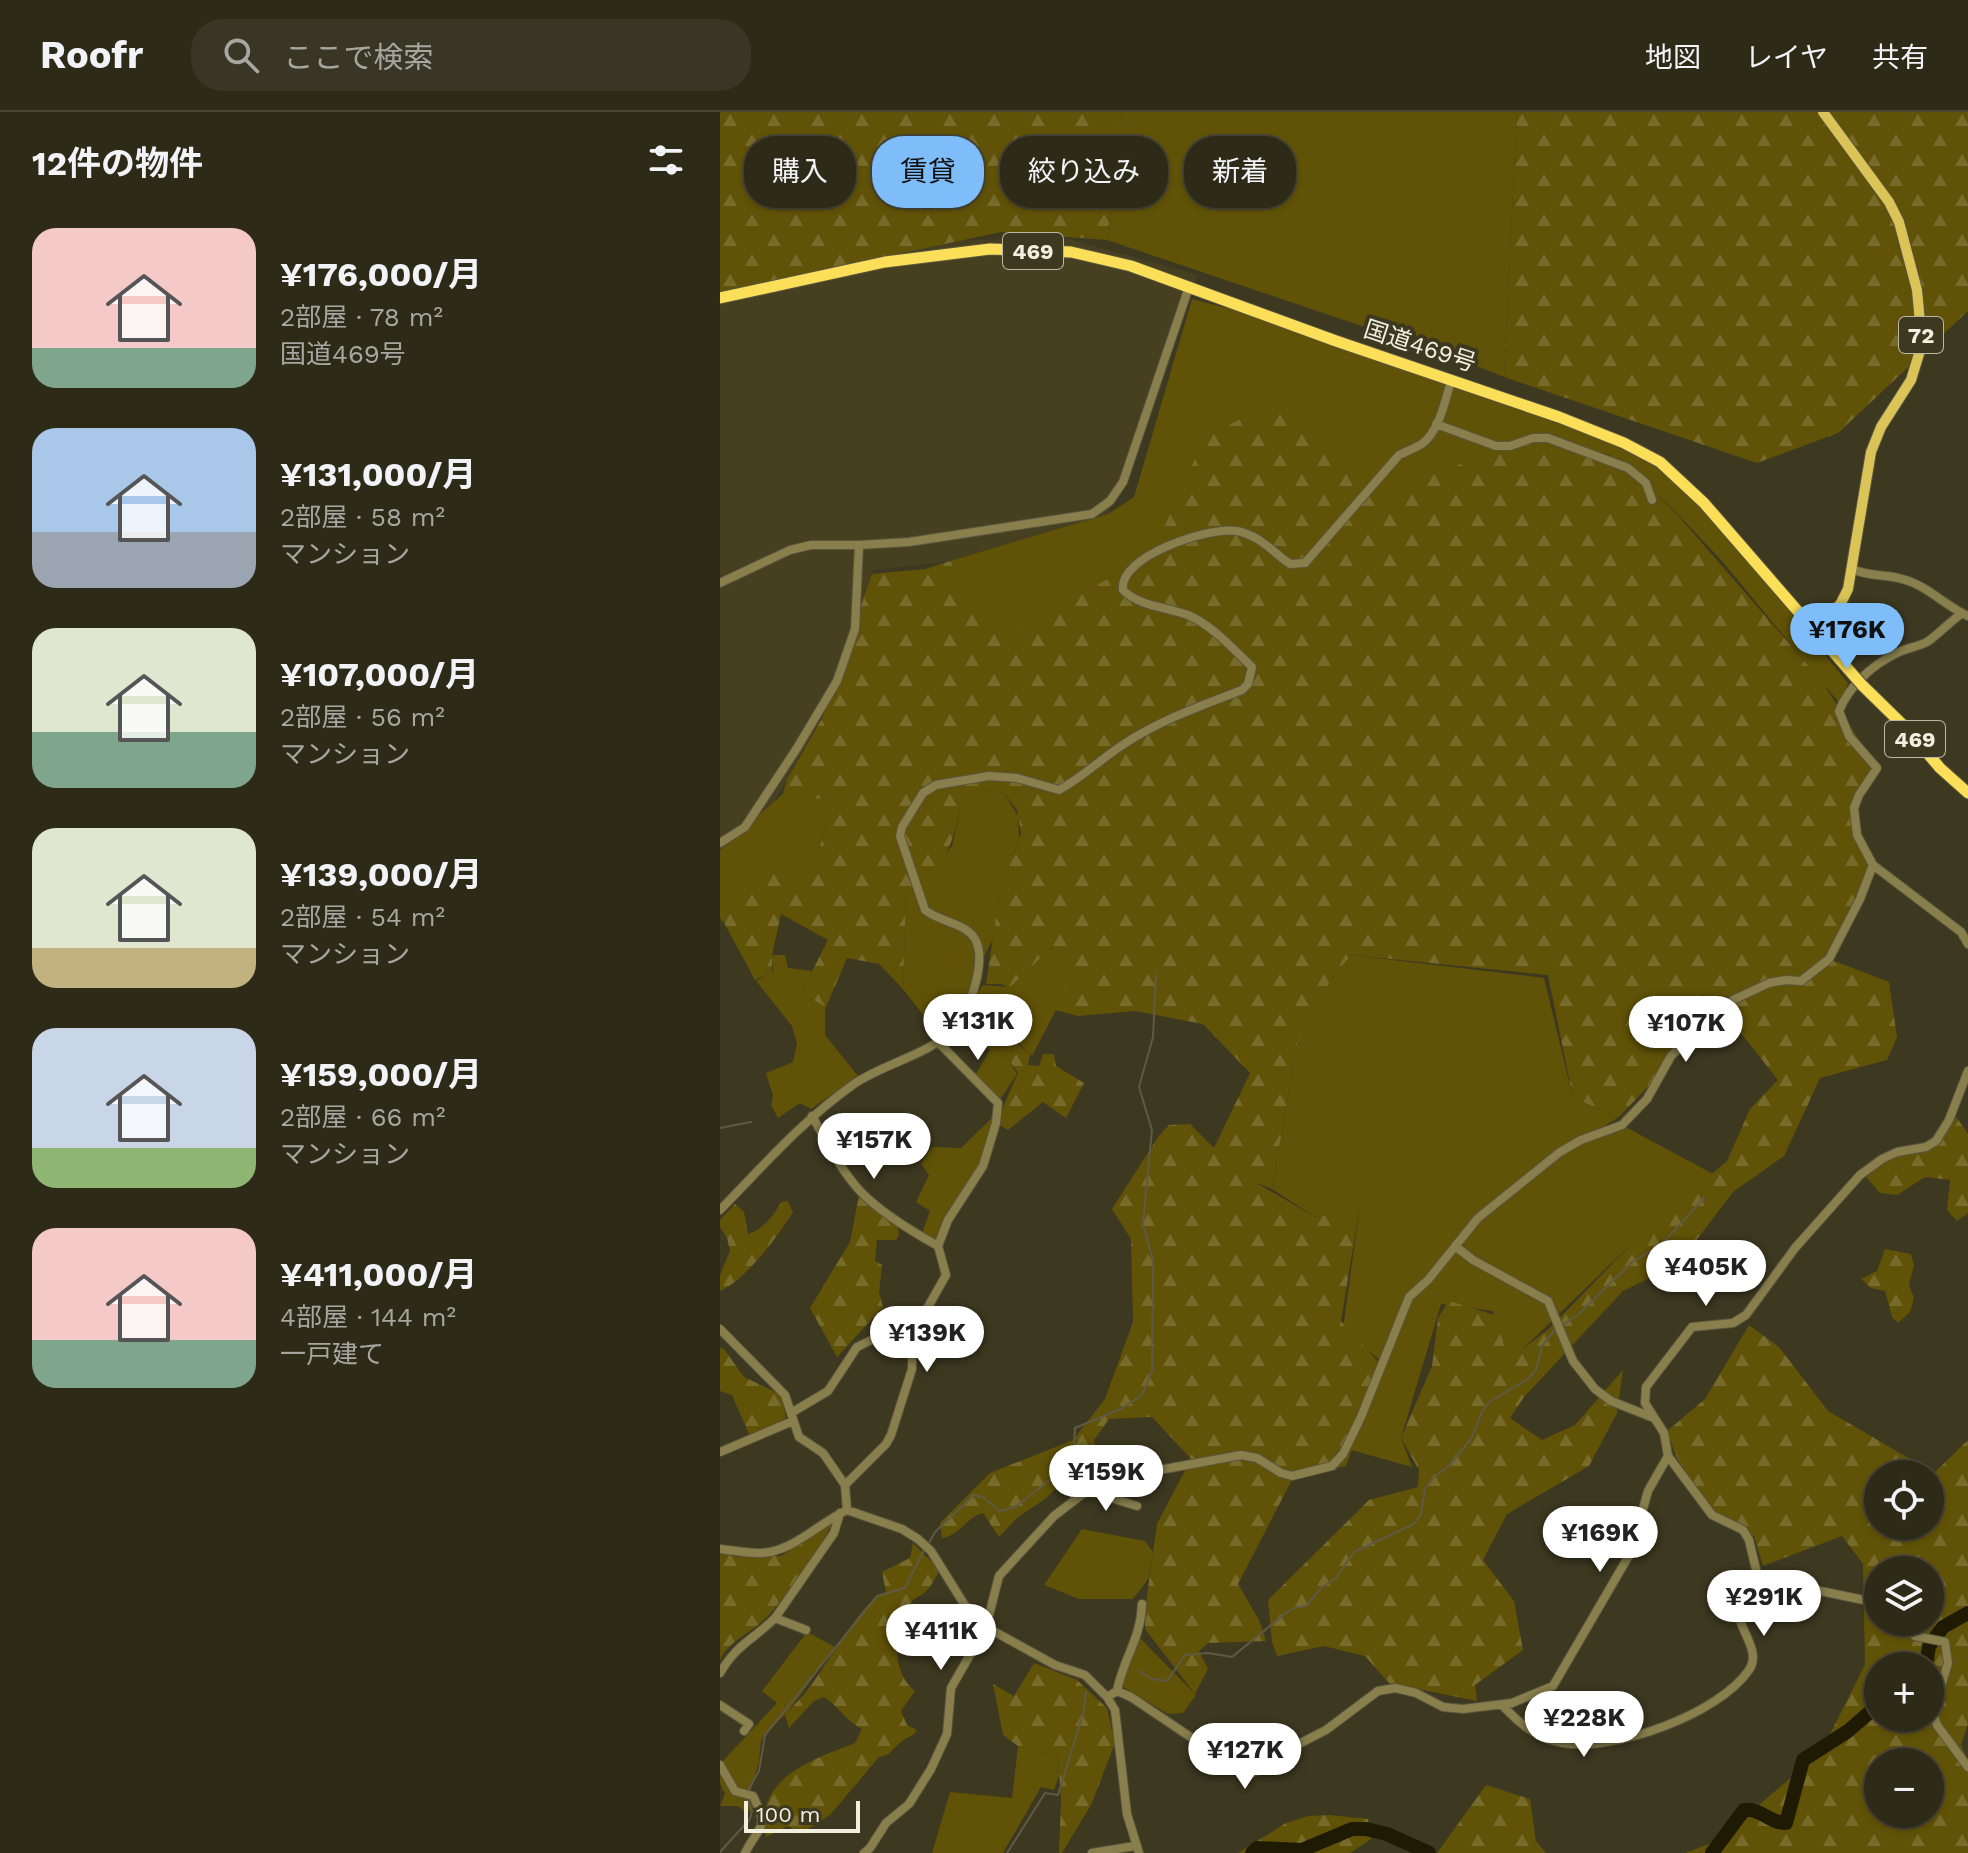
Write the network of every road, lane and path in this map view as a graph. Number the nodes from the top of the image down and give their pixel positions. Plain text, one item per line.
1 (1823, 112) edge
2 (1189, 287) junction
3 (720, 298) edge
4 (1452, 379) junction
5 (1436, 424) junction
6 (1652, 500) dead end
7 (859, 545) junction
8 (1852, 569) junction
9 (720, 583) edge
10 (1965, 615) edge
11 (1815, 632) junction
12 (1968, 793) edge
13 (720, 843) edge
14 (1873, 865) junction
15 (1968, 944) edge
16 (938, 1042) junction
17 (1968, 1071) edge
18 (812, 1116) junction
19 (720, 1210) edge
20 (938, 1246) junction
21 (1455, 1246) junction
22 (913, 1320) junction
23 (720, 1329) edge
24 (792, 1417) junction
25 (1655, 1418) junction
26 (720, 1452) edge
27 (1668, 1456) junction
28 (845, 1485) junction
29 (1086, 1490) junction
30 (1137, 1506) dead end
31 (843, 1512) junction
32 (720, 1549) edge
33 (1758, 1578) junction
34 (1864, 1600) edge
35 (1142, 1604) dead end
36 (775, 1618) junction
37 (986, 1627) junction
38 (806, 1630) dead end
39 (1915, 1636) edge
40 (720, 1673) edge
41 (1117, 1691) junction
42 (1107, 1697) junction
43 (720, 1705) edge
44 (1502, 1705) junction
45 (744, 1731) dead end
46 (720, 1765) edge
47 (1968, 1767) edge
48 (1137, 1850) edge
49 (745, 1853) edge
50 (864, 1853) edge
51 (1092, 1853) edge

1 - 8 main road, 72
2 - 3 highway, 国道469号 / 469
2 - 4 highway, 国道469号 / 469
2 - 7 street
4 - 5 street
4 - 11 highway, 国道469号 / 469
5 - 6 street
5 - 16 street
7 - 9 street
7 - 13 street
8 - 10 street
8 - 11 main road, 72
10 - 14 street
11 - 12 highway, 国道469号 / 469, bridge
14 - 15 street
14 - 21 street
16 - 18 street
16 - 20 street
17 - 25 street
18 - 19 street
18 - 20 street
20 - 22 street
21 - 25 street
21 - 29 street
22 - 24 street
22 - 28 street
23 - 24 street
24 - 26 street
24 - 28 street
25 - 27 street
27 - 33 street
27 - 44 street
28 - 31 street
29 - 30 street
29 - 37 street
31 - 32 street
31 - 36 street
31 - 37 street
33 - 34 street
33 - 44 street
35 - 41 street
36 - 38 street
36 - 40 street
37 - 42 street
37 - 50 street
39 - 47 street
41 - 42 street
41 - 44 street
42 - 48 street
43 - 45 street
46 - 49 street
48 - 51 street

